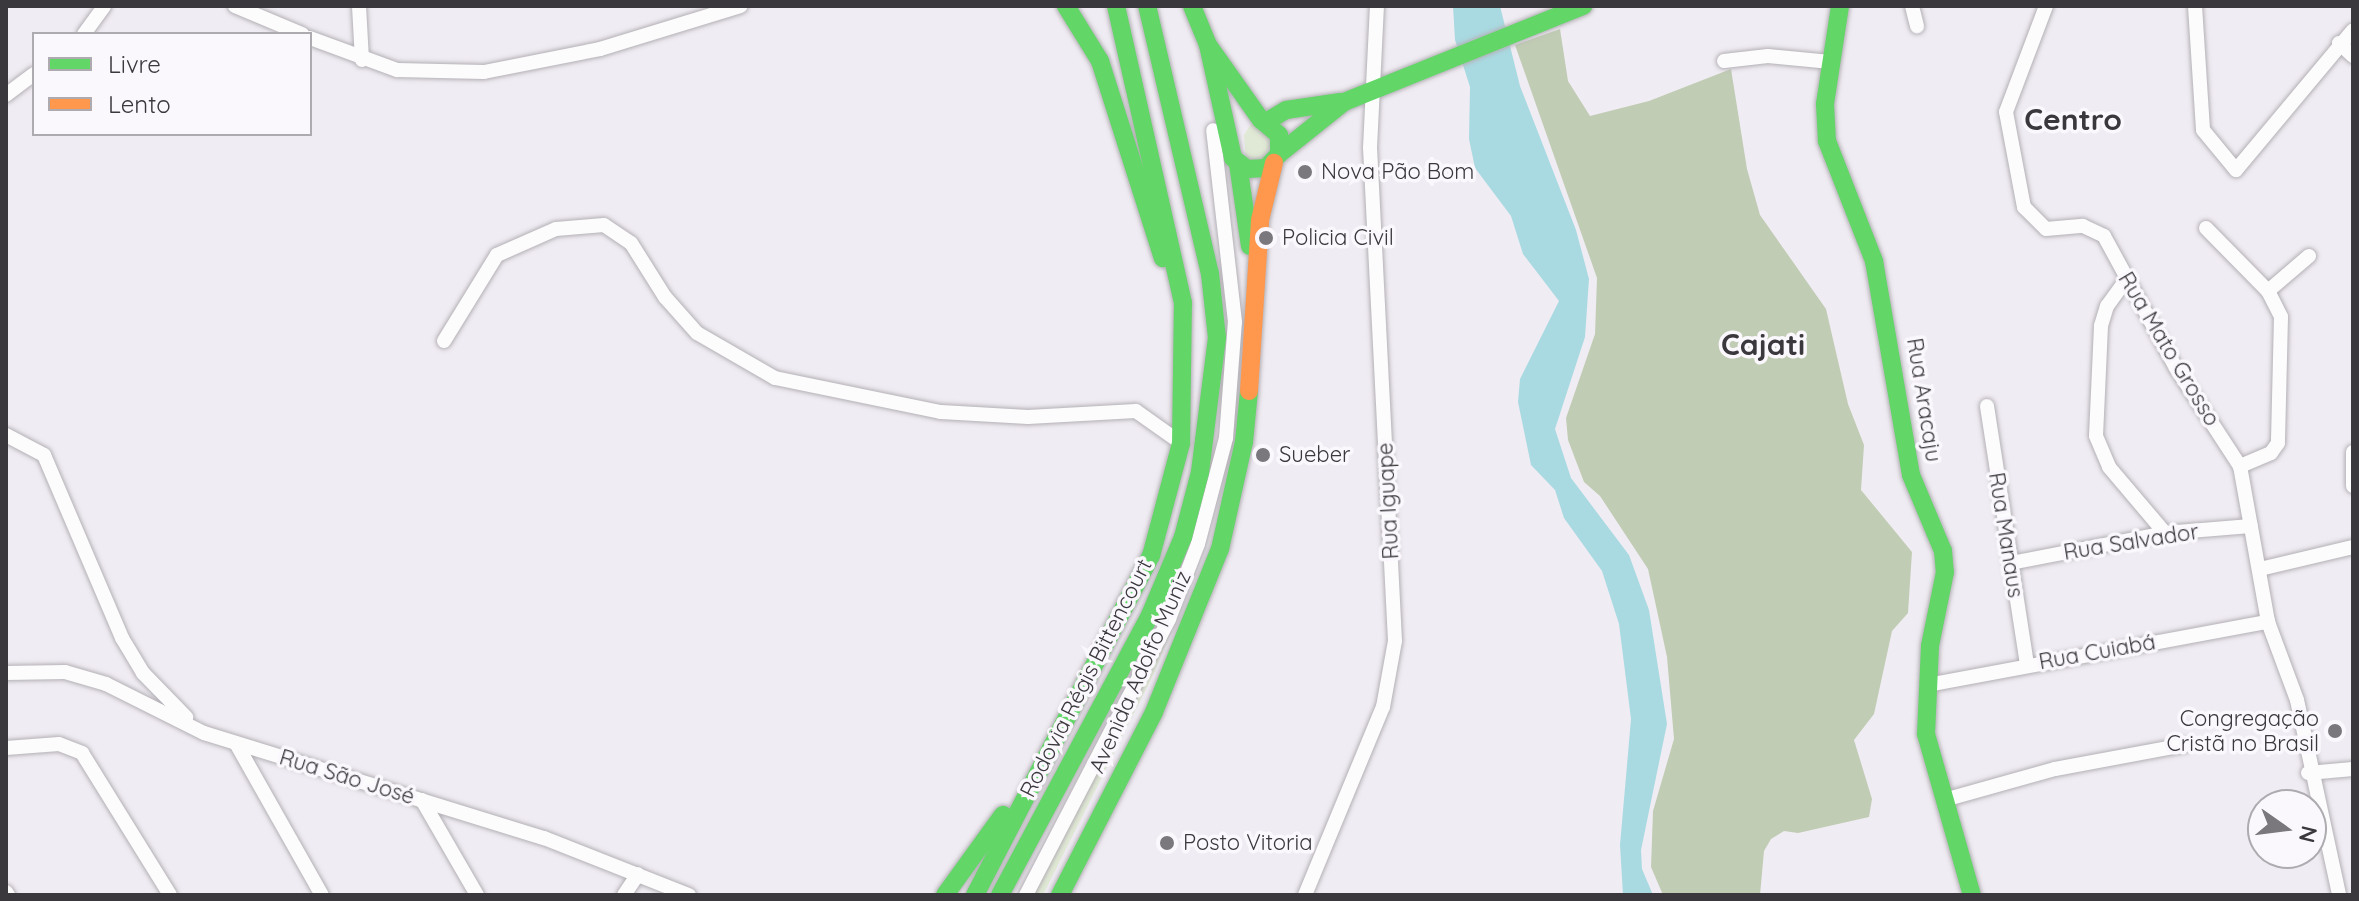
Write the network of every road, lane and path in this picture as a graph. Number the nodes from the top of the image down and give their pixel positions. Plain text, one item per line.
1 (104, 6) edge
2 (235, 6) edge
3 (359, 6) edge
4 (741, 6) edge
5 (1066, 6) edge
6 (1116, 6) edge
7 (1147, 6) edge
8 (1192, 6) edge
9 (1377, 6) edge
10 (1583, 6) edge
11 (1840, 6) edge
12 (1912, 6) edge
13 (2046, 6) edge
14 (2195, 6) edge
15 (1917, 26) dead end
16 (2353, 30) edge
17 (85, 32) edge
18 (297, 32) edge
19 (312, 39) edge
20 (2339, 43) junction
21 (1208, 45) junction
22 (2353, 56) edge
23 (362, 60) junction
24 (1724, 61) dead end
25 (1831, 62) junction
26 (32, 76) edge
27 (1370, 91) junction
28 (6, 95) edge
29 (1344, 102) junction
30 (1264, 121) junction
31 (1213, 130) dead end
32 (1230, 141) junction
33 (1276, 158) junction
34 (1238, 164) junction
35 (2206, 228) dead end
36 (2309, 256) dead end
37 (1255, 269) junction
38 (2126, 280) junction
39 (2268, 291) junction
40 (1183, 303) junction
41 (444, 341) dead end
42 (1987, 406) dead end
43 (6, 435) edge
44 (1181, 443) junction
45 (2353, 452) edge
46 (2240, 466) junction
47 (2353, 486) edge
48 (2251, 526) junction
49 (2165, 533) junction
50 (2353, 547) edge
51 (2011, 563) junction
52 (2260, 569) junction
53 (2268, 622) junction
54 (2027, 664) junction
55 (6, 673) edge
56 (1927, 685) junction
57 (204, 733) junction
58 (237, 745) junction
59 (2185, 745) dead end
60 (6, 748) edge
61 (1051, 751) junction
62 (2353, 769) edge
63 (2308, 773) junction
64 (422, 800) junction
65 (1944, 800) junction
66 (638, 874) junction
67 (170, 895) edge
68 (322, 895) edge
69 (477, 895) edge
70 (624, 895) edge
71 (689, 895) edge
72 (945, 895) edge
73 (975, 895) edge
74 (1000, 895) edge
75 (1026, 895) edge
76 (1060, 895) edge
77 (1305, 895) edge
78 (1972, 895) edge
79 (2339, 895) edge

1 - 17 street
2 - 18 street
3 - 23 street
4 - 23 street
5 - 40 main road
6 - 40 main road, Rodovia Régis Bittencourt
7 - 74 main road, Rodovia Régis Bittencourt
8 - 21 main road
9 - 27 street, Rua Iguape
10 - 27 main road
11 - 25 main road, Rua Aracaju
12 - 15 street
13 - 38 street, Rua Mato Grosso
14 - 20 street
16 - 20 street
19 - 23 street
20 - 22 street
21 - 30 main road
21 - 32 main road
24 - 25 street
25 - 56 main road, Rua Aracaju
26 - 28 street
27 - 29 main road
27 - 77 street, Rua Iguape
29 - 30 main road
29 - 33 main road
30 - 32 main road
30 - 33 main road
31 - 75 street
32 - 34 main road
33 - 34 main road
33 - 37 main road
34 - 37 main road
35 - 39 street
36 - 39 street
37 - 76 main road, Avenida Adolfo Muniz
38 - 46 street, Rua Mato Grosso
38 - 49 street
39 - 46 street
40 - 44 main road, Rodovia Régis Bittencourt
41 - 44 street
42 - 51 street, Rua Manaus
43 - 57 street
44 - 61 main road, Rodovia Régis Bittencourt
45 - 47 street
46 - 48 street, Rua Mato Grosso
48 - 49 street, Rua Salvador
48 - 52 street, Rua Mato Grosso
49 - 51 street, Rua Salvador
50 - 52 street
51 - 54 street, Rua Manaus
52 - 53 street, Rua Mato Grosso
53 - 54 street, Rua Cuiabá
53 - 63 street, Rua Mato Grosso
54 - 56 street, Rua Cuiabá
55 - 57 street, Rua São José
56 - 65 main road, Rua Aracaju
57 - 58 street, Rua São José
58 - 64 street, Rua São José
58 - 68 street
59 - 65 street
60 - 67 street
61 - 72 main road
61 - 73 main road, Rodovia Régis Bittencourt
62 - 63 street
63 - 79 street, Rua Mato Grosso
64 - 66 street, Rua São José
64 - 69 street
65 - 78 main road, Rua Aracaju
66 - 70 street
66 - 71 street, Rua São José

